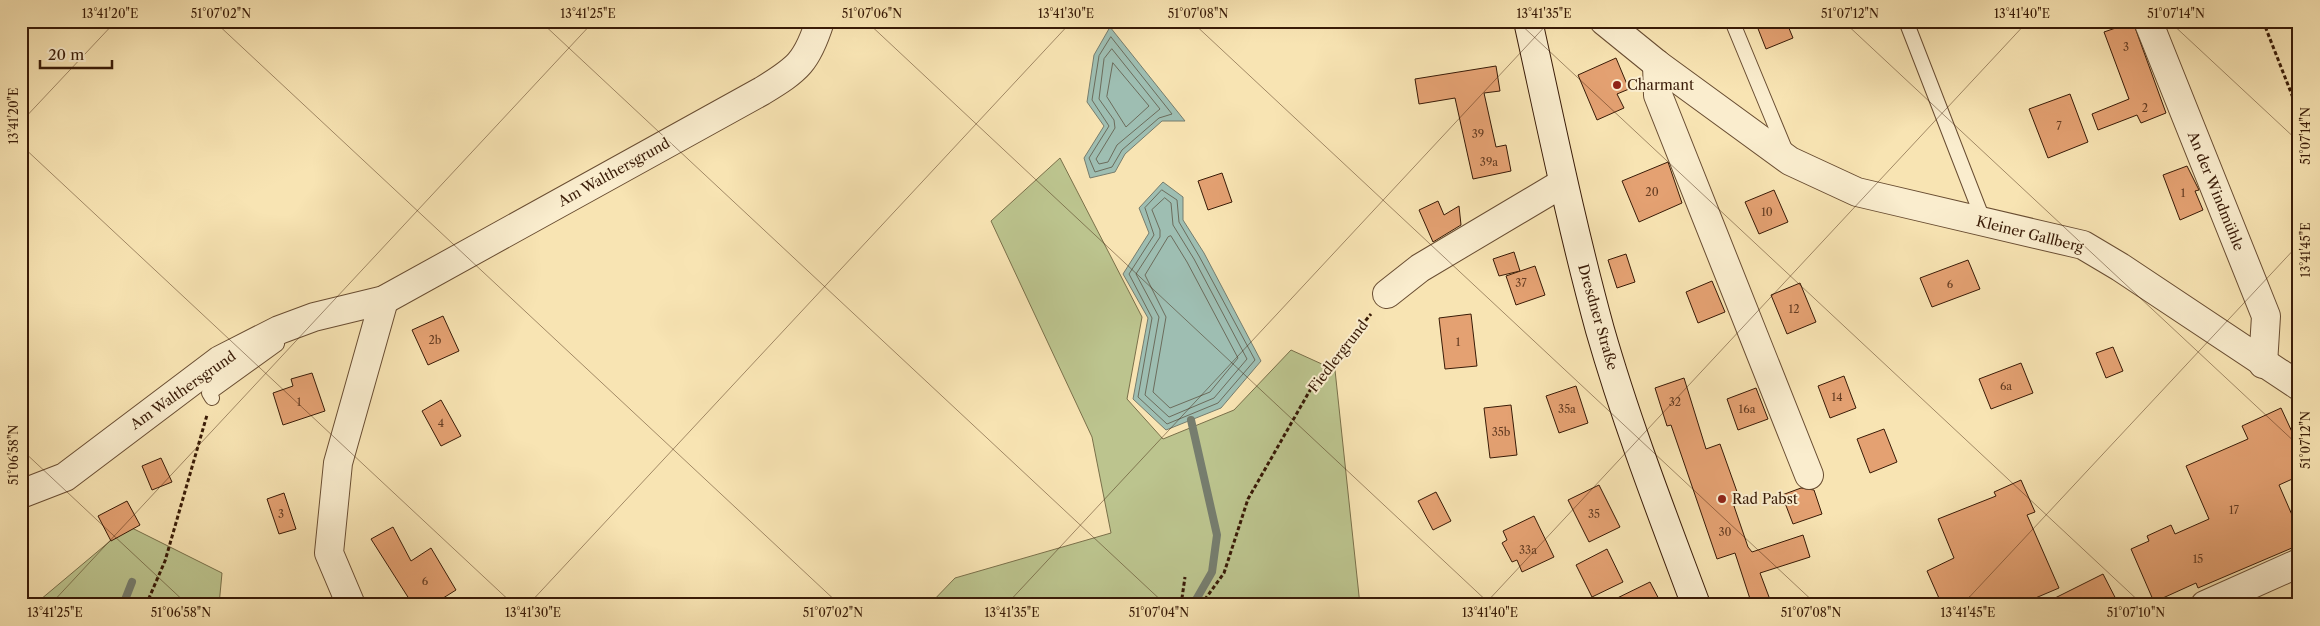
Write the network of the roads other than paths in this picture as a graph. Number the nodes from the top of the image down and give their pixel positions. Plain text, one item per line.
1 (820, 21) edge
2 (1528, 21) edge
3 (1604, 21) edge
4 (1732, 21) edge
5 (1906, 21) edge
6 (2148, 21) edge
7 (1657, 64) junction
8 (1790, 162) junction
9 (1563, 183) junction
10 (1984, 222) junction
11 (1387, 294) road end
12 (384, 300) junction
13 (354, 308) junction
14 (2263, 364) junction
15 (2299, 386) edge
16 (212, 398) road end
17 (1809, 475) dead end
18 (21, 494) edge
19 (2299, 563) edge
20 (351, 605) edge
21 (1696, 605) edge
22 (2205, 605) edge

1 - 12 street, Am Walthersgrund
2 - 9 street, Dresdner Straße
3 - 7 street, Kleiner Gallberg
4 - 8 lane
5 - 10 lane
6 - 14 street, An der Windmühle
7 - 8 street, Kleiner Gallberg
7 - 17 street
8 - 10 street, Kleiner Gallberg
9 - 11 street
9 - 21 street, Dresdner Straße
10 - 14 street, Kleiner Gallberg
12 - 13 street, Am Walthersgrund
12 - 20 street
13 - 16 lane
13 - 18 street, Am Walthersgrund
14 - 15 street, Kleiner Gallberg
19 - 22 street

